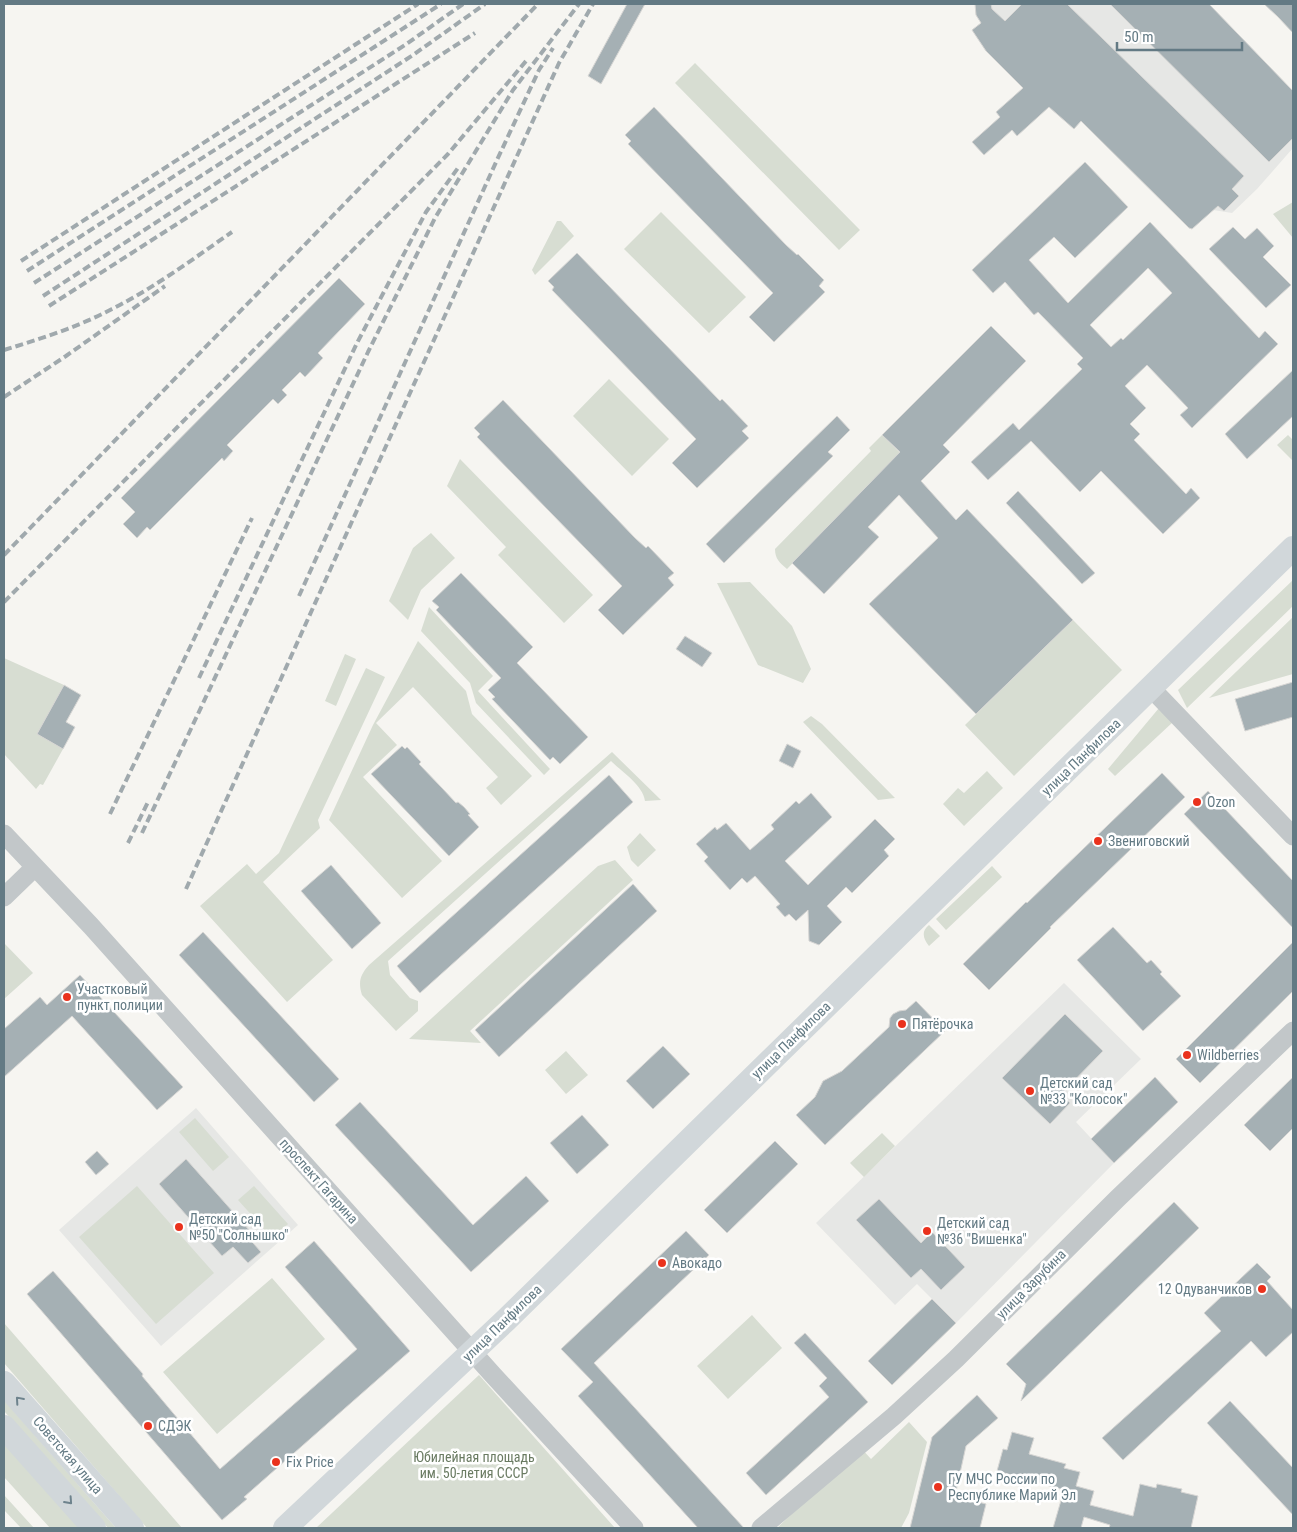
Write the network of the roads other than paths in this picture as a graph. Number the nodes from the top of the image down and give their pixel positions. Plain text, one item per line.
1 (1293, 548) edge
2 (1151, 688) junction
3 (4, 834) edge
4 (1293, 836) edge
5 (35, 866) junction
6 (4, 897) edge
7 (1293, 1031) edge
8 (473, 1352) junction
9 (4, 1383) edge
10 (4, 1427) edge
11 (94, 1528) edge
12 (132, 1528) edge
13 (285, 1528) edge
14 (634, 1528) edge
15 (761, 1528) edge

1 - 2 main road, улица Панфилова
2 - 4 street
2 - 8 main road, улица Панфилова
3 - 5 street, проспект Гагарина
5 - 6 street
5 - 8 street, проспект Гагарина
7 - 15 street, улица Зарубина
8 - 13 main road, улица Панфилова
8 - 14 street, проспект Гагарина
12 -> 9 main road, Советская улица
10 -> 11 main road, Советская улица

